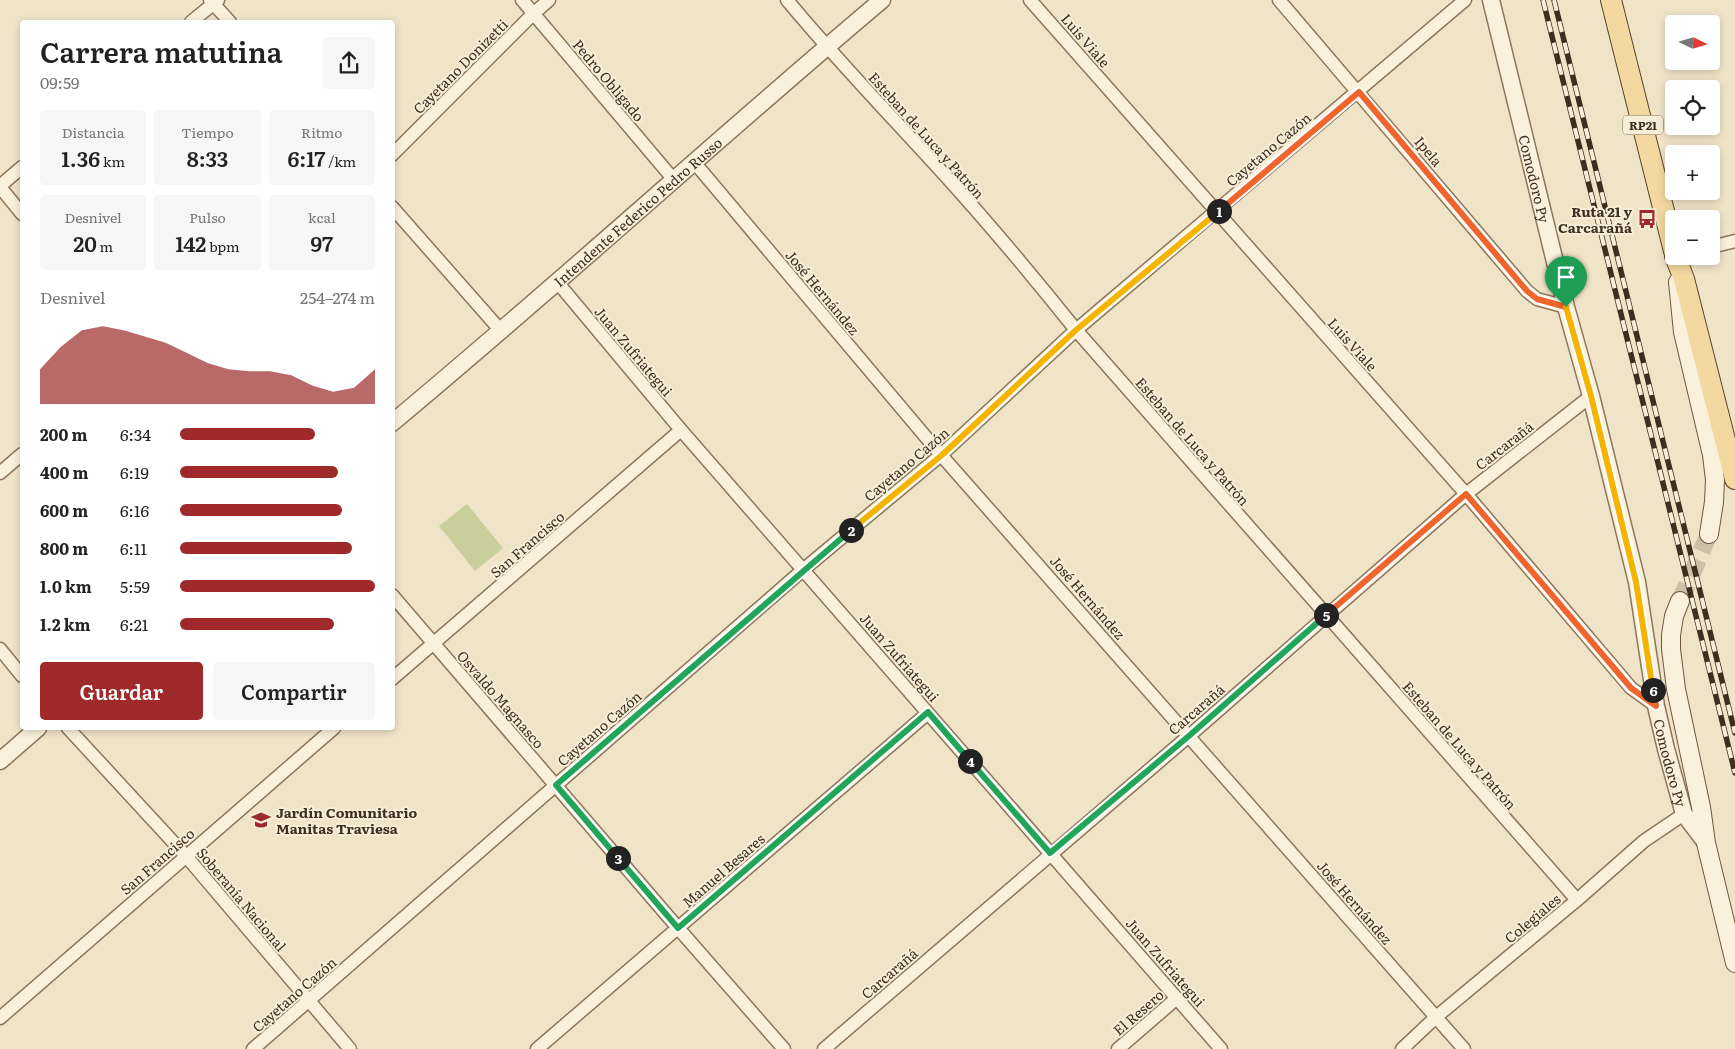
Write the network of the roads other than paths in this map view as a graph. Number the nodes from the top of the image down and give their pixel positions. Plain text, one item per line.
1 (522, 0) edge
2 (549, 0) edge
3 (787, 0) edge
4 (882, 0) edge
5 (1030, 0) edge
6 (1279, 0) edge
7 (1465, 0) edge
8 (1490, 0) edge
9 (1612, 0) edge
10 (214, 1) edge
11 (533, 14) junction
12 (193, 20) edge
13 (228, 20) edge
14 (826, 48) junction
15 (1359, 92) junction
16 (395, 152) edge
17 (694, 162) junction
18 (20, 169) edge
19 (674, 180) junction
20 (0, 187) edge
21 (395, 210) edge
22 (20, 212) edge
23 (1216, 212) junction
24 (1665, 215) edge
25 (1735, 242) edge
26 (1720, 245) edge
27 (1676, 265) edge
28 (1679, 265) edge
29 (558, 283) junction
30 (1566, 307) junction
31 (1076, 330) junction
32 (502, 332) junction
33 (1591, 396) junction
34 (395, 421) edge
35 (681, 430) junction
36 (942, 455) junction
37 (20, 456) edge
38 (0, 474) edge
39 (1735, 478) edge
40 (1466, 494) junction
41 (1709, 534) tunnel mouth
42 (804, 569) junction
43 (395, 598) edge
44 (1680, 601) tunnel mouth
45 (1326, 615) junction
46 (434, 644) junction
47 (0, 649) edge
48 (20, 674) edge
49 (395, 676) edge
50 (1656, 706) junction
51 (928, 712) junction
52 (36, 730) edge
53 (70, 730) edge
54 (332, 730) edge
55 (1190, 735) junction
56 (0, 761) edge
57 (556, 785) junction
58 (1684, 814) junction
59 (1706, 843) junction
60 (1050, 853) junction
61 (186, 856) junction
62 (1577, 900) junction
63 (678, 928) junction
64 (1735, 963) edge
65 (1177, 998) junction
66 (309, 1002) junction
67 (1436, 1017) junction
68 (0, 1018) edge
69 (254, 1049) edge
70 (350, 1049) edge
71 (537, 1049) edge
72 (784, 1049) edge
73 (824, 1049) edge
74 (1118, 1049) edge
75 (1221, 1049) edge
76 (1402, 1049) edge
77 (1464, 1049) edge

1 - 11 street, Pedro Obligado
2 - 11 street, Cayetano Donizetti
3 - 14 street, Esteban de Luca y Patrón
4 - 14 street, Intendente Federico Pedro Russo
5 - 23 street, Luis Viale
6 - 15 street, Ipela
7 - 15 street, Cayetano Cazón
8 - 30 street, Comodoro Py
9 - 24 main road, RP21
10 - 12 street
10 - 13 street
11 - 16 street, Cayetano Donizetti
11 - 19 street, Pedro Obligado
14 - 17 street, Intendente Federico Pedro Russo
14 - 31 street, Esteban de Luca y Patrón
15 - 23 street, Cayetano Cazón
15 - 30 street, Ipela
17 - 19 street, Intendente Federico Pedro Russo
17 - 36 street, José Hernández
18 - 20 street
19 - 29 street, Intendente Federico Pedro Russo
20 - 22 street
21 - 32 street
23 - 31 street, Cayetano Cazón
23 - 40 street, Luis Viale
25 - 26 street
27 - 41 main road
28 - 39 main road
29 - 32 street, Intendente Federico Pedro Russo
29 - 35 street, Juan Zufriategui
30 - 33 street, Comodoro Py
31 - 36 street, Cayetano Cazón
31 - 45 street, Esteban de Luca y Patrón
32 - 34 street, Intendente Federico Pedro Russo
33 - 40 street, Carcarañá
33 - 50 street, Comodoro Py
35 - 42 street, Juan Zufriategui
35 - 46 street, San Francisco
36 - 42 street, Cayetano Cazón
36 - 55 street, José Hernández
37 - 38 street
40 - 45 street, Carcarañá
40 - 50 street, Luis Viale
42 - 51 street, Juan Zufriategui
42 - 57 street, Cayetano Cazón
43 - 46 street, Osvaldo Magnasco
44 - 59 main road
45 - 55 street, Carcarañá
45 - 62 street, Esteban de Luca y Patrón
46 - 49 street, San Francisco
46 - 57 street, Osvaldo Magnasco
47 - 48 street
50 - 58 street, Comodoro Py
51 - 60 street, Juan Zufriategui
51 - 63 street, Manuel Besares
52 - 56 street
53 - 61 street, Soberanía Nacional
54 - 61 street, San Francisco
55 - 60 street, Carcarañá
55 - 67 street, José Hernández
57 - 63 street, Osvaldo Magnasco
57 - 66 street, Cayetano Cazón
58 - 59 street, Comodoro Py
58 - 62 street, Colegiales
59 - 64 main road, Comodoro Py
60 - 65 street, Juan Zufriategui
60 - 73 street, Carcarañá
61 - 66 street, Soberanía Nacional
61 - 68 street, San Francisco
62 - 67 street, Colegiales
63 - 71 street, Manuel Besares
63 - 72 street, Osvaldo Magnasco
65 - 74 street, El Resero
65 - 75 street, Juan Zufriategui
66 - 69 street, Cayetano Cazón
66 - 70 street, Soberanía Nacional
67 - 76 street, Colegiales
67 - 77 street, José Hernández

